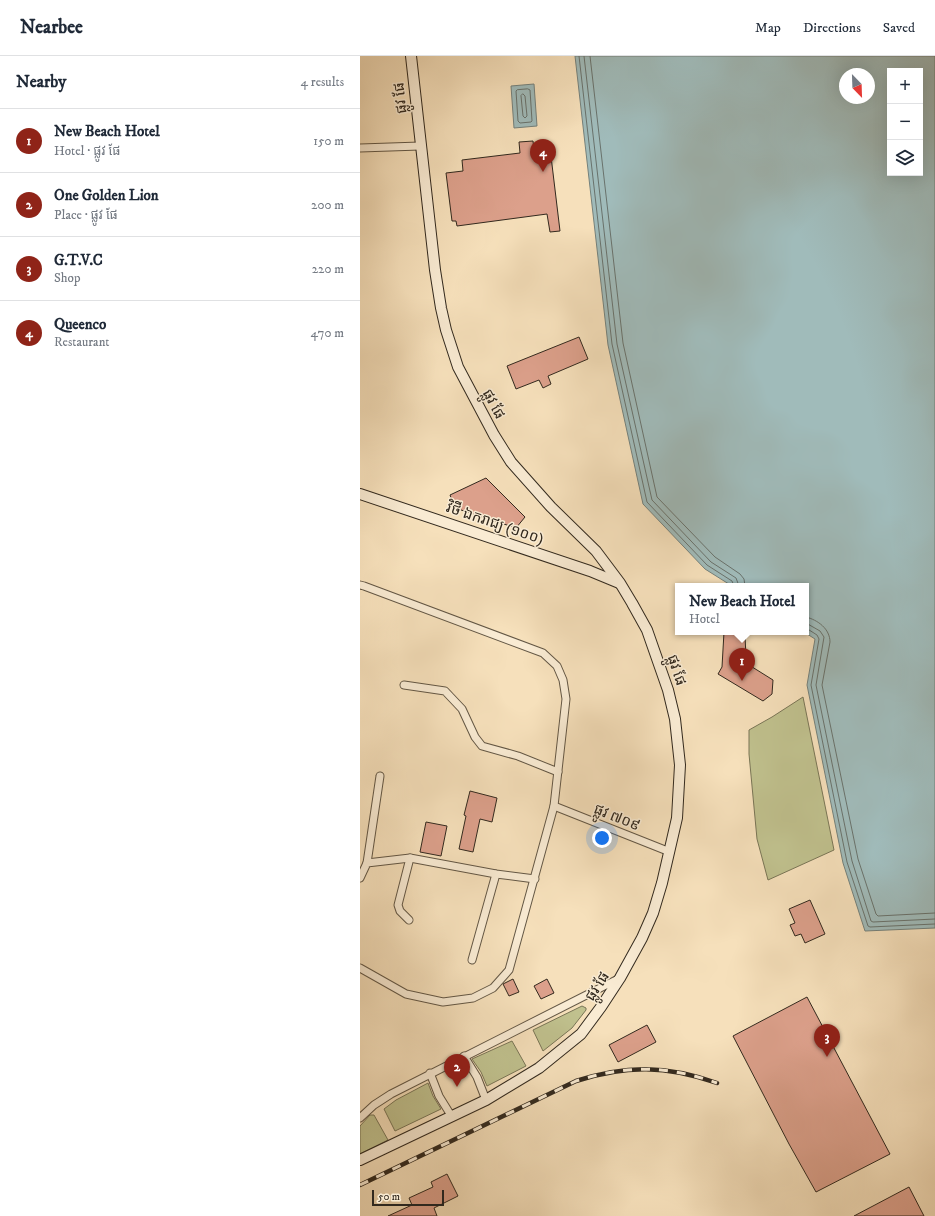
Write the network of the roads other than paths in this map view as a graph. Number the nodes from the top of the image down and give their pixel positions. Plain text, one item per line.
1 (411, 56) edge
2 (420, 146) junction
3 (360, 148) edge
4 (360, 494) edge
5 (596, 551) junction
6 (582, 569) junction
7 (620, 583) junction
8 (360, 585) edge
9 (404, 685) dead end
10 (558, 772) junction
11 (380, 776) dead end
12 (554, 806) junction
13 (670, 852) junction
14 (410, 858) junction
15 (367, 863) junction
16 (496, 874) junction
17 (360, 878) edge
18 (535, 879) junction
19 (409, 920) dead end
20 (472, 960) dead end
21 (360, 968) edge
22 (620, 978) junction
23 (464, 1056) junction
24 (430, 1073) junction
25 (486, 1100) junction
26 (452, 1117) junction
27 (360, 1118) edge
28 (360, 1160) edge

1 - 2 street, ផ្លូវ ផែ
2 - 3 street
2 - 5 street, ផ្លូវ ផែ
4 - 6 street, វិថី ឯករាជ្យ (១០០)
5 - 6 street
5 - 7 street, ផ្លូវ ផែ
6 - 7 street, វិថី ឯករាជ្យ (១០០)
7 - 13 street, ផ្លូវ ផែ
8 - 10 street
9 - 10 street
10 - 12 street
11 - 15 street
12 - 13 street, ផ្លូវ ៧០៩
12 - 18 street
13 - 22 street, ផ្លូវ ផែ
14 - 15 street
14 - 16 street
14 - 19 street
15 - 17 street
16 - 18 street
16 - 20 street
18 - 21 street
22 - 23 street
22 - 25 street, ផ្លូវ ផែ
23 - 24 street
23 - 25 street
24 - 26 street
24 - 27 street
25 - 26 street, ផ្លូវ ផែ
26 - 28 street, ផ្លូវ ផែ

